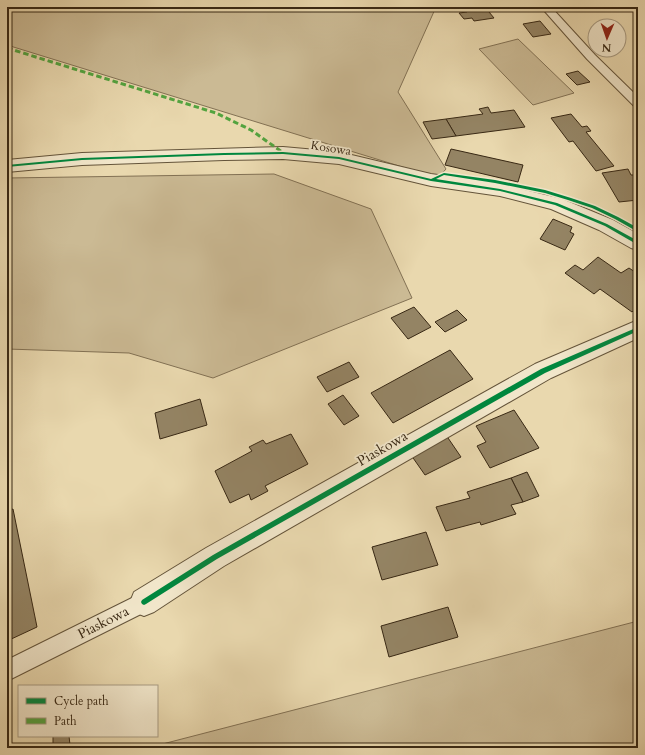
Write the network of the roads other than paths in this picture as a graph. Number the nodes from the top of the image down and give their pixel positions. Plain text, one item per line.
1 (546, 7) edge
2 (638, 103) edge
3 (7, 166) edge
4 (638, 243) edge
5 (638, 329) edge
6 (144, 602) joint
7 (7, 671) edge

1 - 2 lane
3 - 4 street, Kosowa
5 - 6 street, Piaskowa
6 - 7 lane, Piaskowa

